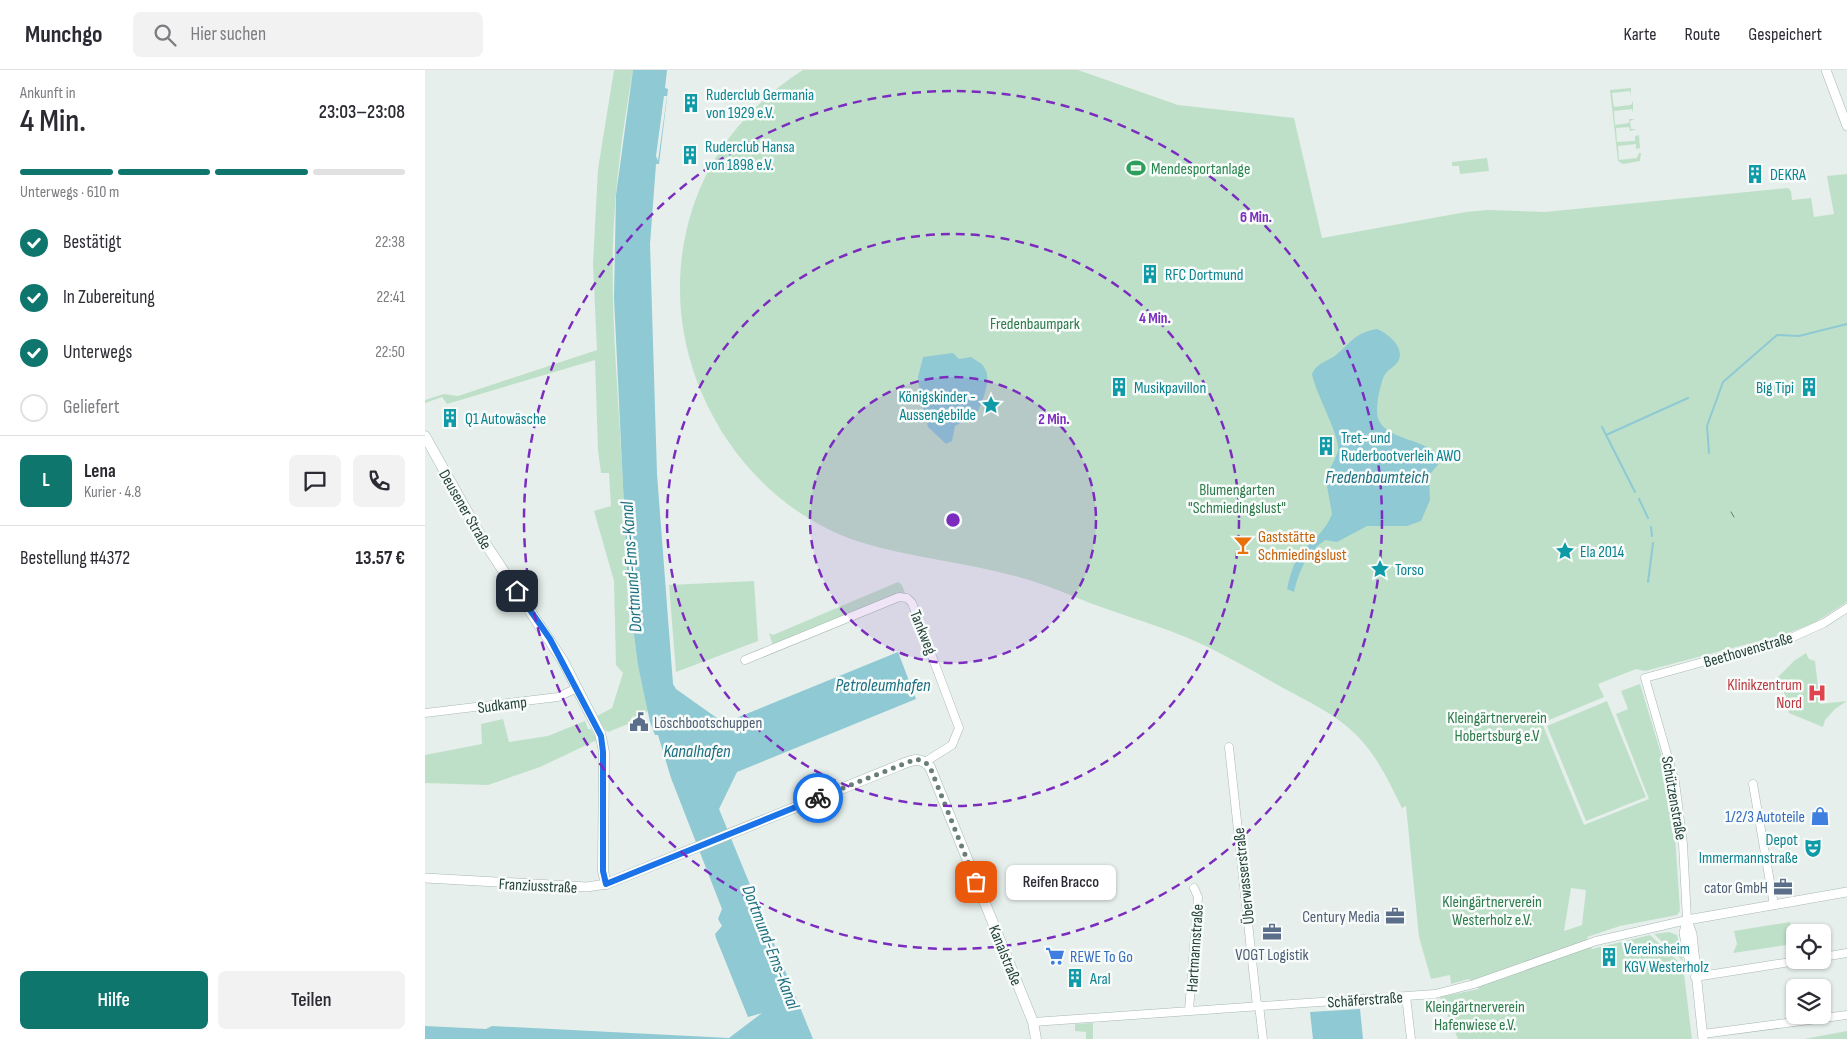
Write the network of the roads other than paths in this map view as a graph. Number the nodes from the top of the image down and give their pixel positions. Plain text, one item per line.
1 (1826, 70) edge
2 (1847, 126) edge
3 (426, 441) edge
4 (1847, 608) edge
5 (745, 660) dead end
6 (1645, 678) joint
7 (577, 688) junction
8 (425, 713) edge
9 (1229, 747) dead end
10 (925, 762) junction
11 (1753, 784) dead end
12 (425, 878) edge
13 (606, 884) junction
14 (1194, 888) dead end
15 (1847, 892) edge
16 (1774, 905) junction
17 (1687, 920) junction
18 (1847, 953) edge
19 (1831, 956) edge
20 (1786, 963) edge
21 (1695, 977) junction
22 (1406, 996) junction
23 (1258, 1005) junction
24 (1189, 1010) junction
25 (1847, 1015) edge
26 (1033, 1022) junction
27 (1703, 1036) edge
28 (1036, 1039) edge
29 (1263, 1039) edge
30 (1411, 1039) edge

1 - 2 street
3 - 7 main road, Deusener Straße
4 - 6 street, Beethovenstraße
5 - 10 street, Tankweg
6 - 17 street, Schützenstraße
7 - 8 street, Sudkamp
7 - 13 main road, Deusener Straße
9 - 23 street, Überwasserstraße
10 - 13 main road, Franziusstraße
10 - 26 main road, Kanalstraße
11 - 16 street
12 - 13 street, Franziusstraße
14 - 24 street, Hartmannstraße
15 - 16 street
16 - 17 street
17 - 21 street, Schützenstraße
17 - 22 street, Schäferstraße
18 - 19 street
20 - 21 street
21 - 27 street, Schützenstraße
22 - 23 street, Schäferstraße
22 - 30 street
23 - 24 street, Schäferstraße
23 - 29 street, Überwasserstraße
24 - 26 street, Schäferstraße
25 - 27 street
26 - 28 main road, Kanalstraße

